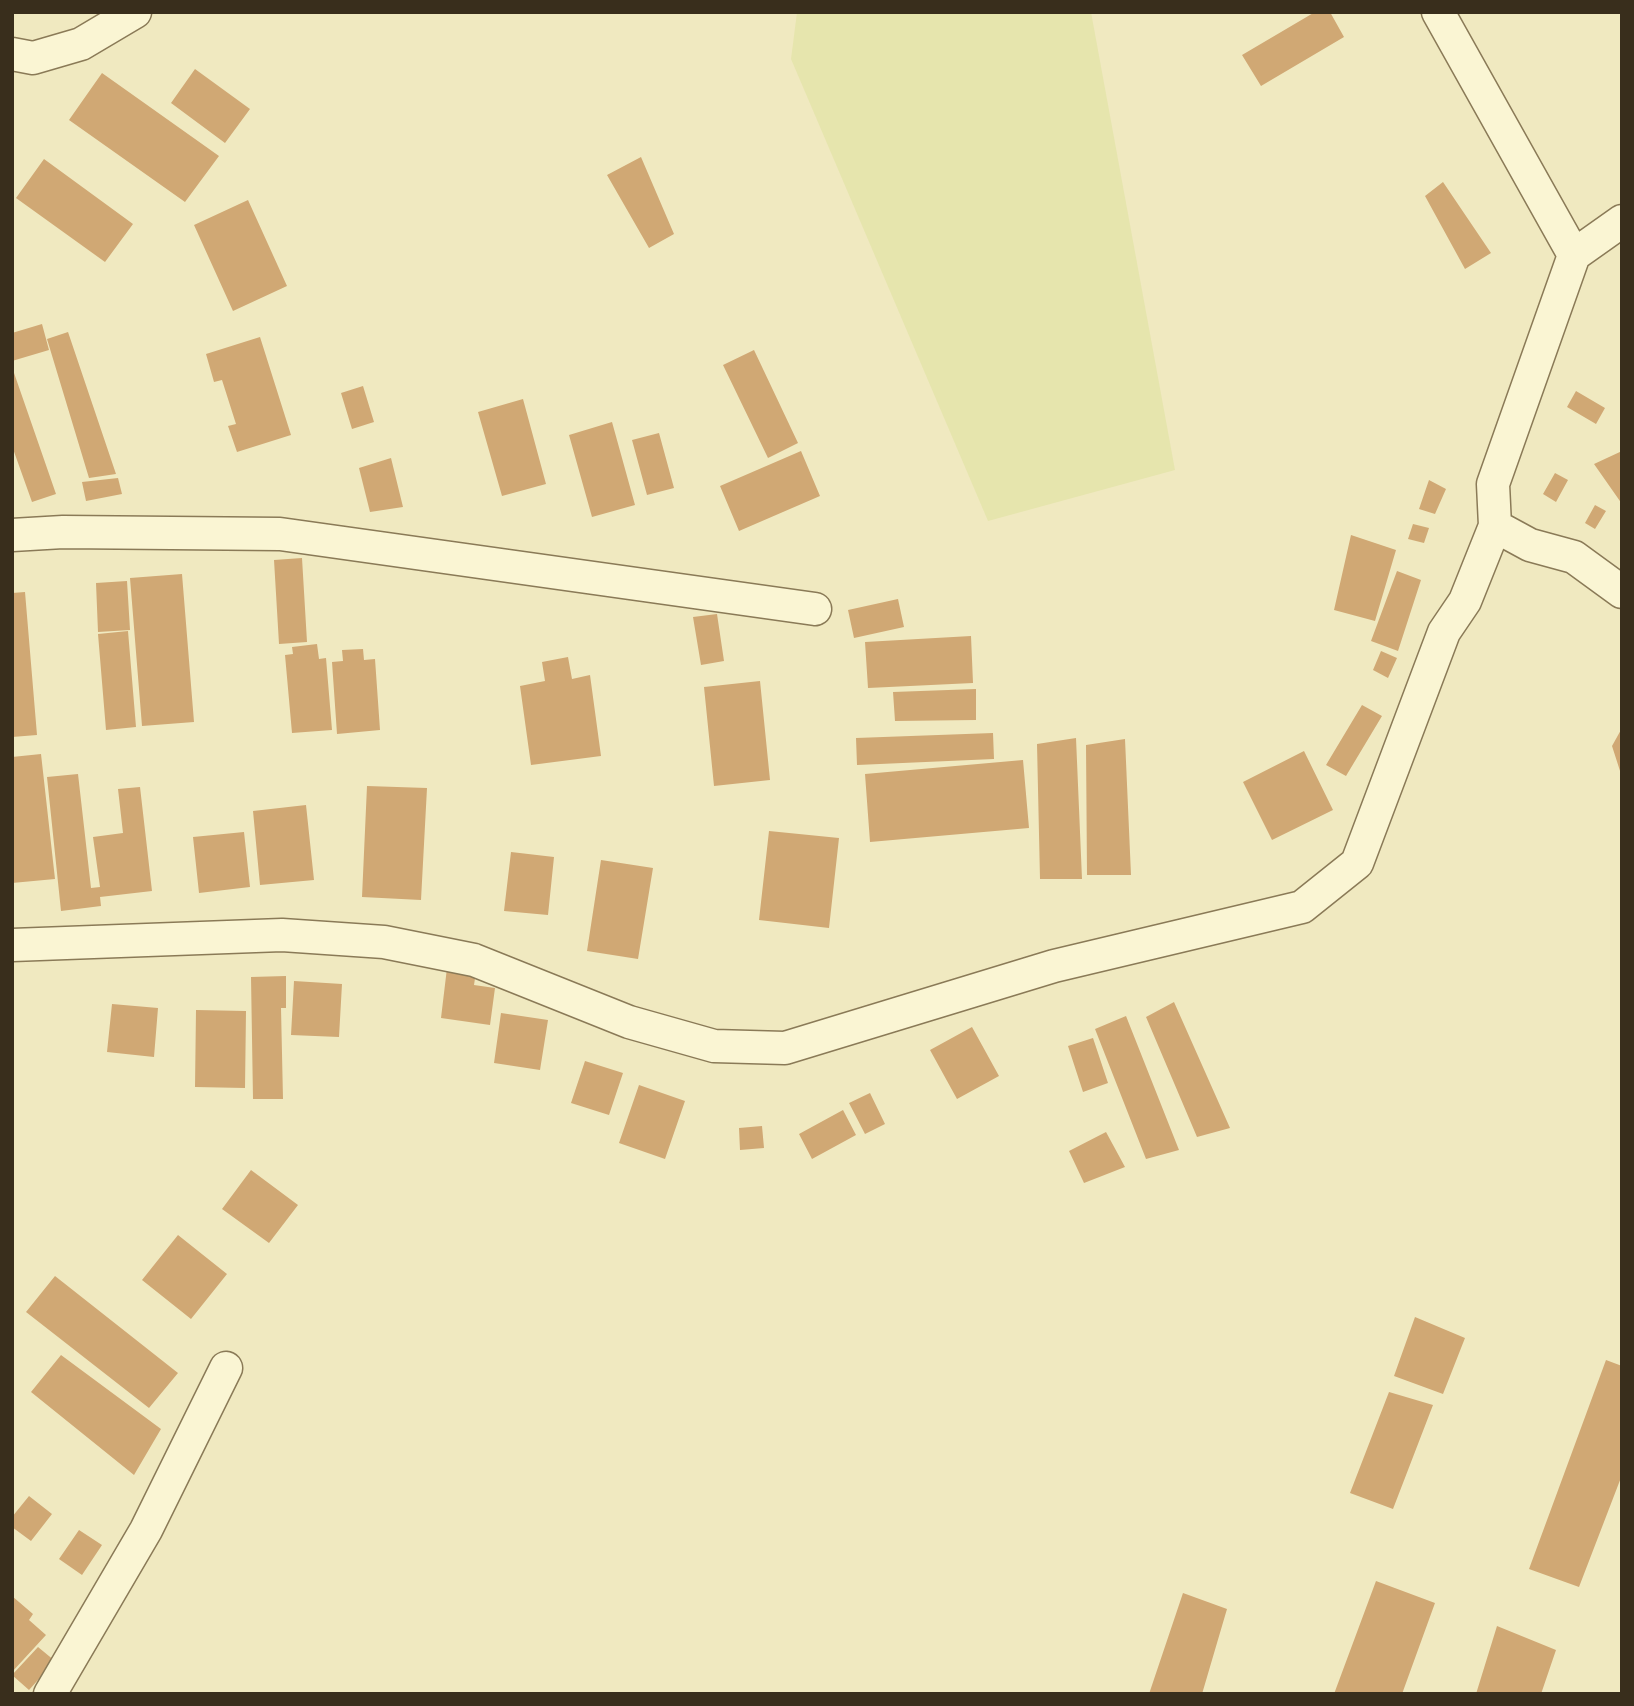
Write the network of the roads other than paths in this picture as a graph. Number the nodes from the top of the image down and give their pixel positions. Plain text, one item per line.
1 (135, 12) edge
2 (1438, 12) edge
3 (12, 54) edge
4 (1622, 221) edge
5 (1574, 255) junction
6 (1495, 526) junction
7 (12, 536) edge
8 (1622, 592) edge
9 (815, 609) dead end
10 (12, 945) edge
11 (226, 1368) dead end
12 (50, 1694) edge

1 - 3 street
2 - 5 street
4 - 5 street
5 - 6 street
6 - 8 street
6 - 10 street
7 - 9 street
11 - 12 street

